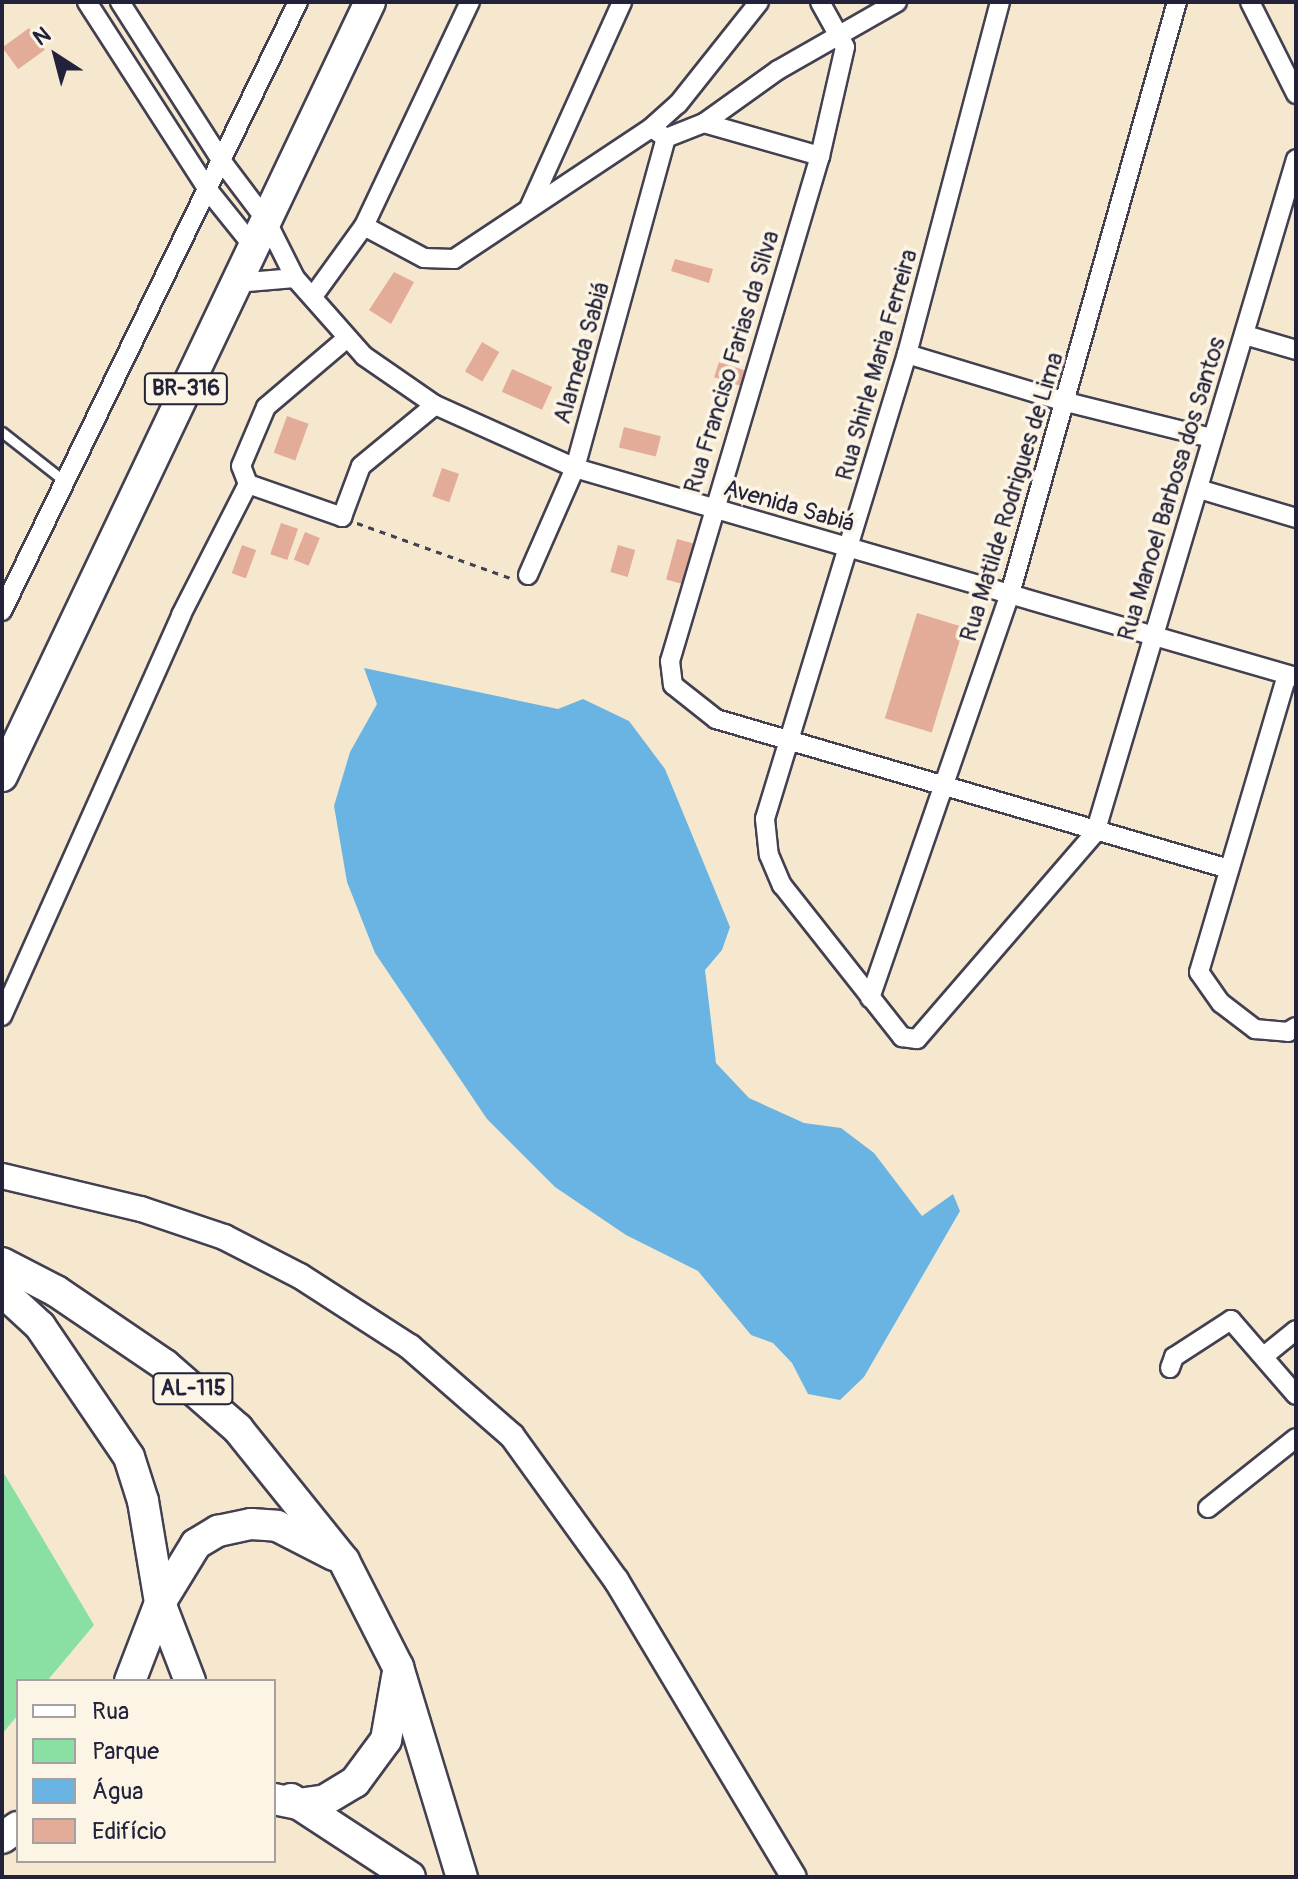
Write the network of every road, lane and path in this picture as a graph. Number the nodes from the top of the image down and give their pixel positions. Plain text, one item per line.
1 (87, 2) edge
2 (120, 2) edge
3 (298, 2) edge
4 (370, 2) edge
5 (470, 2) edge
6 (622, 2) edge
7 (759, 2) edge
8 (820, 2) edge
9 (897, 2) edge
10 (1000, 2) edge
11 (1177, 2) edge
12 (1250, 2) edge
13 (841, 33) junction
14 (1296, 94) edge
15 (704, 123) junction
16 (658, 133) junction
17 (820, 156) junction
18 (1296, 159) edge
19 (223, 163) junction
20 (208, 190) junction
21 (530, 206) junction
22 (364, 226) junction
23 (260, 233) junction
24 (295, 278) junction
25 (236, 283) junction
26 (314, 295) junction
27 (1245, 335) junction
28 (347, 338) junction
29 (1296, 350) edge
30 (907, 354) junction
31 (1066, 402) junction
32 (435, 405) junction
33 (2, 432) edge
34 (1211, 438) junction
35 (575, 468) junction
36 (63, 480) junction
37 (248, 484) junction
38 (1199, 489) junction
39 (712, 509) junction
40 (342, 517) junction
41 (1296, 518) edge
42 (851, 548) junction
43 (528, 575) joint
44 (1010, 594) junction
45 (2, 611) edge
46 (1151, 638) junction
47 (1292, 676) edge
48 (791, 738) junction
49 (2, 776) edge
50 (946, 788) junction
51 (1095, 833) junction
52 (1229, 869) junction
53 (870, 998) junction
54 (2, 1016) edge
55 (1296, 1027) edge
56 (2, 1176) edge
57 (2, 1263) edge
58 (2, 1291) edge
59 (1296, 1330) edge
60 (1264, 1356) junction
61 (1170, 1368) dead end
62 (1296, 1395) edge
63 (1296, 1438) edge
64 (1208, 1508) dead end
65 (344, 1561) junction
66 (160, 1603) junction
67 (398, 1667) junction
68 (131, 1679) edge
69 (189, 1679) edge
70 (282, 1797) edge
71 (405, 1873) edge
72 (462, 1877) edge
73 (794, 1877) edge

1 - 20 street
2 - 19 street
3 - 19 street
4 - 23 main road, BR-316
5 - 22 street
6 - 21 street
7 - 16 street
8 - 13 street
9 - 13 street
10 - 30 street, Rua Shirle Maria Ferreira
11 - 31 street, Rua Matilde Rodrigues de Lima
12 - 14 street
13 - 15 street
13 - 17 street, Rua Franciso Farias da Silva
15 - 16 street
15 - 17 street
16 - 21 street
16 - 35 street, Alameda Sabiá
17 - 39 street, Rua Franciso Farias da Silva
18 - 27 street, Rua Manoel Barbosa dos Santos
19 - 20 street
19 - 23 street
20 - 23 street
20 - 36 street
21 - 22 street
22 - 26 street
23 - 24 street
23 - 25 main road, BR-316
24 - 25 street
24 - 26 street, Avenida Sabiá
25 - 49 main road, BR-316
26 - 28 street, Avenida Sabiá
27 - 29 street
27 - 34 street, Rua Manoel Barbosa dos Santos
28 - 32 street, Avenida Sabiá
28 - 37 street
30 - 31 street
30 - 42 street, Rua Shirle Maria Ferreira
31 - 34 street
31 - 44 street, Rua Matilde Rodrigues de Lima
32 - 35 street, Avenida Sabiá
32 - 40 street
33 - 36 lane
34 - 38 street, Rua Manoel Barbosa dos Santos
35 - 39 street, Avenida Sabiá
35 - 43 street, Alameda Sabiá
36 - 45 street
37 - 40 street
37 - 54 street
38 - 41 street
38 - 46 street, Rua Manoel Barbosa dos Santos
39 - 42 street, Avenida Sabiá
39 - 48 street, Rua Franciso Farias da Silva
40 - 43 path
42 - 44 street, Avenida Sabiá
42 - 48 street, Rua Shirle Maria Ferreira
44 - 46 street, Avenida Sabiá
44 - 50 street, Rua Matilde Rodrigues de Lima
46 - 47 street, Avenida Sabiá
46 - 51 street, Rua Manoel Barbosa dos Santos
47 - 52 street
48 - 50 street
48 - 53 street, Rua Shirle Maria Ferreira
50 - 51 street
50 - 53 street, Rua Matilde Rodrigues de Lima
51 - 52 street
51 - 53 street
52 - 55 street
56 - 73 street
57 - 65 main road, AL-115
58 - 66 main road
59 - 60 street
60 - 61 street
60 - 62 street
63 - 64 street
65 - 66 main road
65 - 67 main road, AL-115
66 - 68 main road
66 - 69 main road
67 - 70 main road
67 - 72 main road, AL-115
70 - 71 main road

